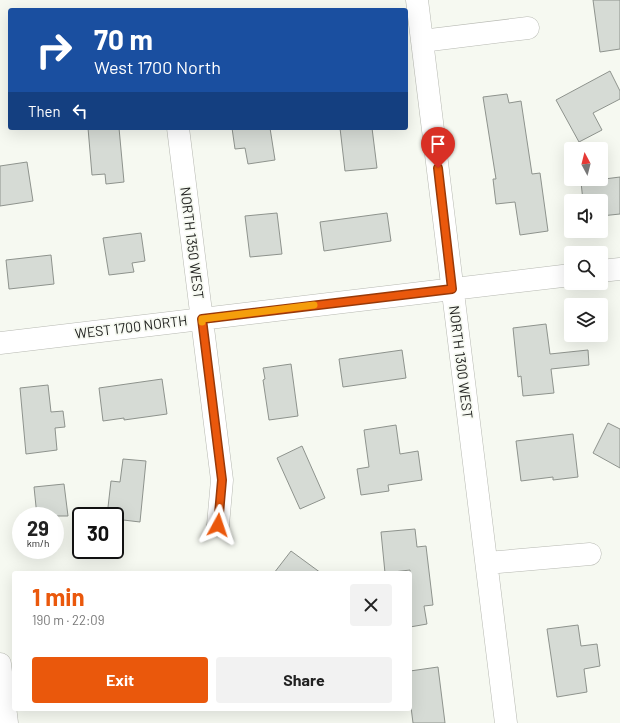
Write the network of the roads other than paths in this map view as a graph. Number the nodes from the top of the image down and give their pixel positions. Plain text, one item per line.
1 (417, 0) edge
2 (528, 28) dead end
3 (422, 41) junction
4 (178, 130) edge
5 (620, 269) edge
6 (608, 270) edge
7 (564, 276) edge
8 (452, 289) junction
9 (202, 319) junction
10 (0, 343) edge
11 (218, 525) dead end
12 (590, 554) dead end
13 (487, 563) junction
14 (0, 664) edge
15 (7, 723) edge
16 (506, 723) edge

1 - 3 street, NORTH 1300 WEST
2 - 3 street
3 - 8 street, NORTH 1300 WEST
4 - 9 street, NORTH 1350 WEST
5 - 6 street
7 - 8 street, WEST 1700 NORTH
8 - 9 street, WEST 1700 NORTH
8 - 13 street, NORTH 1300 WEST
9 - 10 street, WEST 1700 NORTH
9 - 11 street, NORTH 1350 WEST
12 - 13 street
13 - 16 street, NORTH 1300 WEST
14 - 15 street

